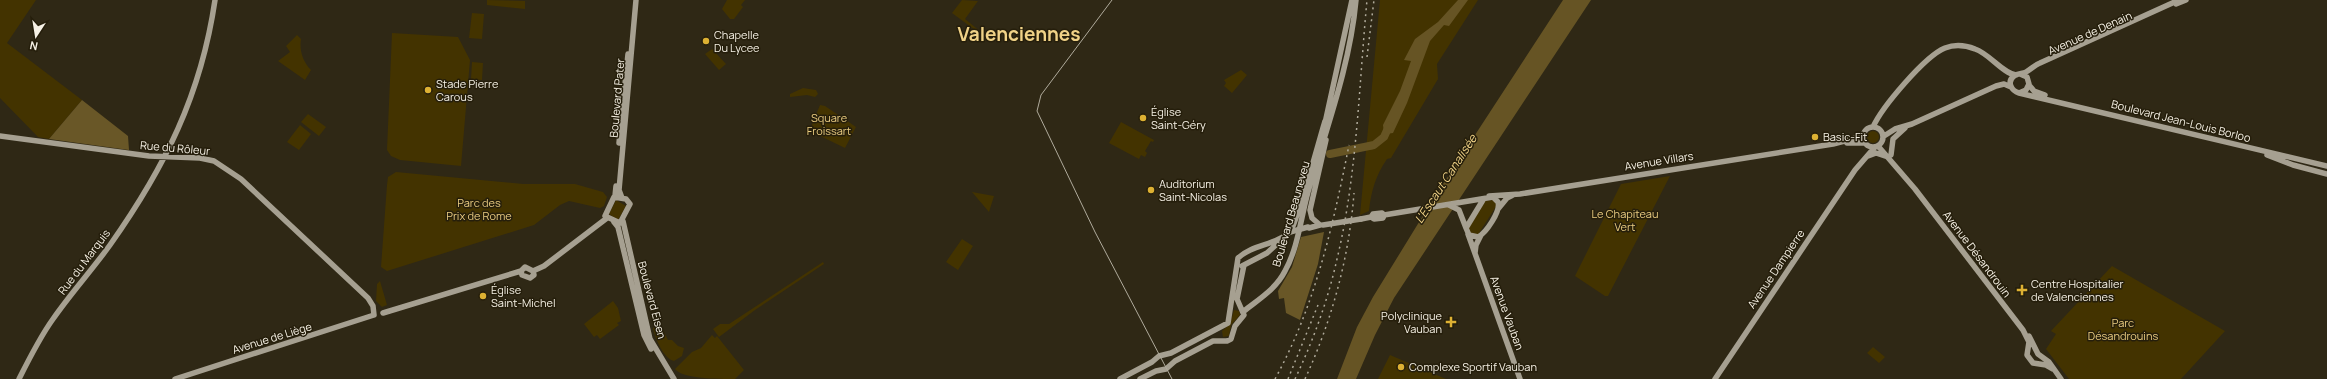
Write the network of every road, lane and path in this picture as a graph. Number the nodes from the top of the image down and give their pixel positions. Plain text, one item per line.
1 (215, 0) edge
2 (633, 0) edge
3 (636, 0) edge
4 (1352, 0) edge
5 (1356, 0) edge
6 (2179, 0) edge
7 (2186, 0) edge
8 (2018, 74) junction
9 (2029, 83) junction
10 (2011, 86) junction
11 (2019, 93) junction
12 (2098, 110) junction
13 (1328, 121) junction
14 (1912, 124) junction
15 (1873, 127) junction
16 (1863, 134) junction
17 (0, 136) edge
18 (1883, 139) junction
19 (1833, 144) junction
20 (1866, 144) junction
21 (1876, 147) junction
22 (2259, 151) junction
23 (164, 156) junction
24 (1890, 156) junction
25 (1866, 157) junction
26 (2327, 166) edge
27 (1854, 170) junction
28 (2327, 174) edge
29 (1520, 194) junction
30 (615, 196) junction
31 (1489, 196) junction
32 (622, 198) junction
33 (1483, 200) junction
34 (1446, 205) junction
35 (1498, 210) junction
36 (607, 218) junction
37 (623, 221) junction
38 (614, 222) junction
39 (1322, 225) junction
40 (1467, 231) junction
41 (1291, 234) junction
42 (1482, 234) junction
43 (1265, 244) junction
44 (1269, 251) junction
45 (1475, 254) junction
46 (1238, 262) junction
47 (1244, 265) junction
48 (1239, 307) junction
49 (1231, 309) junction
50 (1244, 311) junction
51 (374, 313) junction
52 (1221, 328) junction
53 (2023, 330) junction
54 (1222, 340) junction
55 (2029, 350) junction
56 (2036, 351) junction
57 (1165, 355) junction
58 (2040, 357) junction
59 (1156, 360) junction
60 (2040, 364) junction
61 (1170, 365) junction
62 (1160, 369) junction
63 (2053, 369) junction
64 (19, 379) edge
65 (175, 379) edge
66 (669, 379) edge
67 (674, 379) edge
68 (1120, 379) edge
69 (1140, 379) edge
70 (1520, 379) edge
71 (1715, 379) edge
72 (2061, 379) edge

1 - 23 main road, Rue du Marquis
2 - 30 main road, Boulevard Pater
3 - 32 main road, Boulevard Pater
4 - 13 main road, Boulevard Beauneveu
5 - 13 main road, Boulevard Beauneveu
6 - 8 main road, Avenue de Denain
7 - 9 main road, Avenue de Denain
8 - 9 main road
8 - 10 main road
8 - 15 main road
9 - 11 main road
9 - 12 main road, Boulevard Jean-Louis Borloo
10 - 11 main road
10 - 14 main road
11 - 12 main road, Boulevard Jean-Louis Borloo
12 - 22 main road, Boulevard Jean-Louis Borloo
13 - 39 main road
13 - 41 main road
13 - 50 main road, Boulevard Beauneveu
14 - 18 main road
14 - 24 main road
15 - 16 main road
15 - 18 main road
16 - 19 main road, Avenue Villars
16 - 20 main road
17 - 23 main road, Rue du Rôleur
18 - 21 main road
18 - 24 main road, Avenue Désandrouin
19 - 20 main road, Avenue Villars
19 - 29 main road, Avenue Villars
20 - 21 main road
20 - 27 main road, Avenue Dampierre
21 - 24 main road, Avenue Désandrouin
21 - 25 main road, Avenue Dampierre
22 - 26 main road, Boulevard Jean-Louis Borloo
22 - 28 main road, Boulevard Jean-Louis Borloo
23 - 51 main road, Rue du Rôleur
23 - 64 main road, Rue du Marquis
24 - 25 main road
24 - 53 main road, Avenue Désandrouin
25 - 27 main road, Avenue Dampierre
27 - 71 main road, Avenue Dampierre
29 - 31 main road, Avenue Villars
29 - 35 main road
30 - 32 main road
30 - 36 main road
31 - 33 main road
31 - 35 main road
32 - 37 main road, Boulevard Pater
33 - 34 main road
33 - 40 main road
34 - 39 main road, bridge
34 - 40 main road, Avenue Vauban
35 - 42 main road
36 - 38 main road
36 - 51 main road
37 - 38 main road
37 - 67 main road, Boulevard Eisen
38 - 66 main road, Boulevard Eisen
39 - 41 main road, bridge
40 - 42 main road
40 - 45 main road, Avenue Vauban
41 - 43 main road
41 - 44 main road
42 - 45 main road
43 - 44 main road
43 - 46 main road
44 - 47 main road
45 - 70 main road, Avenue Vauban
46 - 47 main road
46 - 49 main road
47 - 48 main road
48 - 49 main road
48 - 50 main road
49 - 52 main road
50 - 54 main road
51 - 65 main road, Avenue de Liège
52 - 54 main road
52 - 57 main road
53 - 55 main road, Avenue Désandrouin
53 - 56 main road, Avenue Désandrouin
54 - 61 main road
55 - 56 main road
55 - 60 main road, Avenue Désandrouin
56 - 58 main road, Avenue Désandrouin
57 - 59 main road
57 - 61 main road
58 - 60 main road
58 - 63 main road, Avenue Désandrouin
59 - 62 main road
59 - 68 main road
60 - 63 main road, Avenue Désandrouin
61 - 62 main road
62 - 69 main road
63 - 72 main road, Avenue Désandrouin

